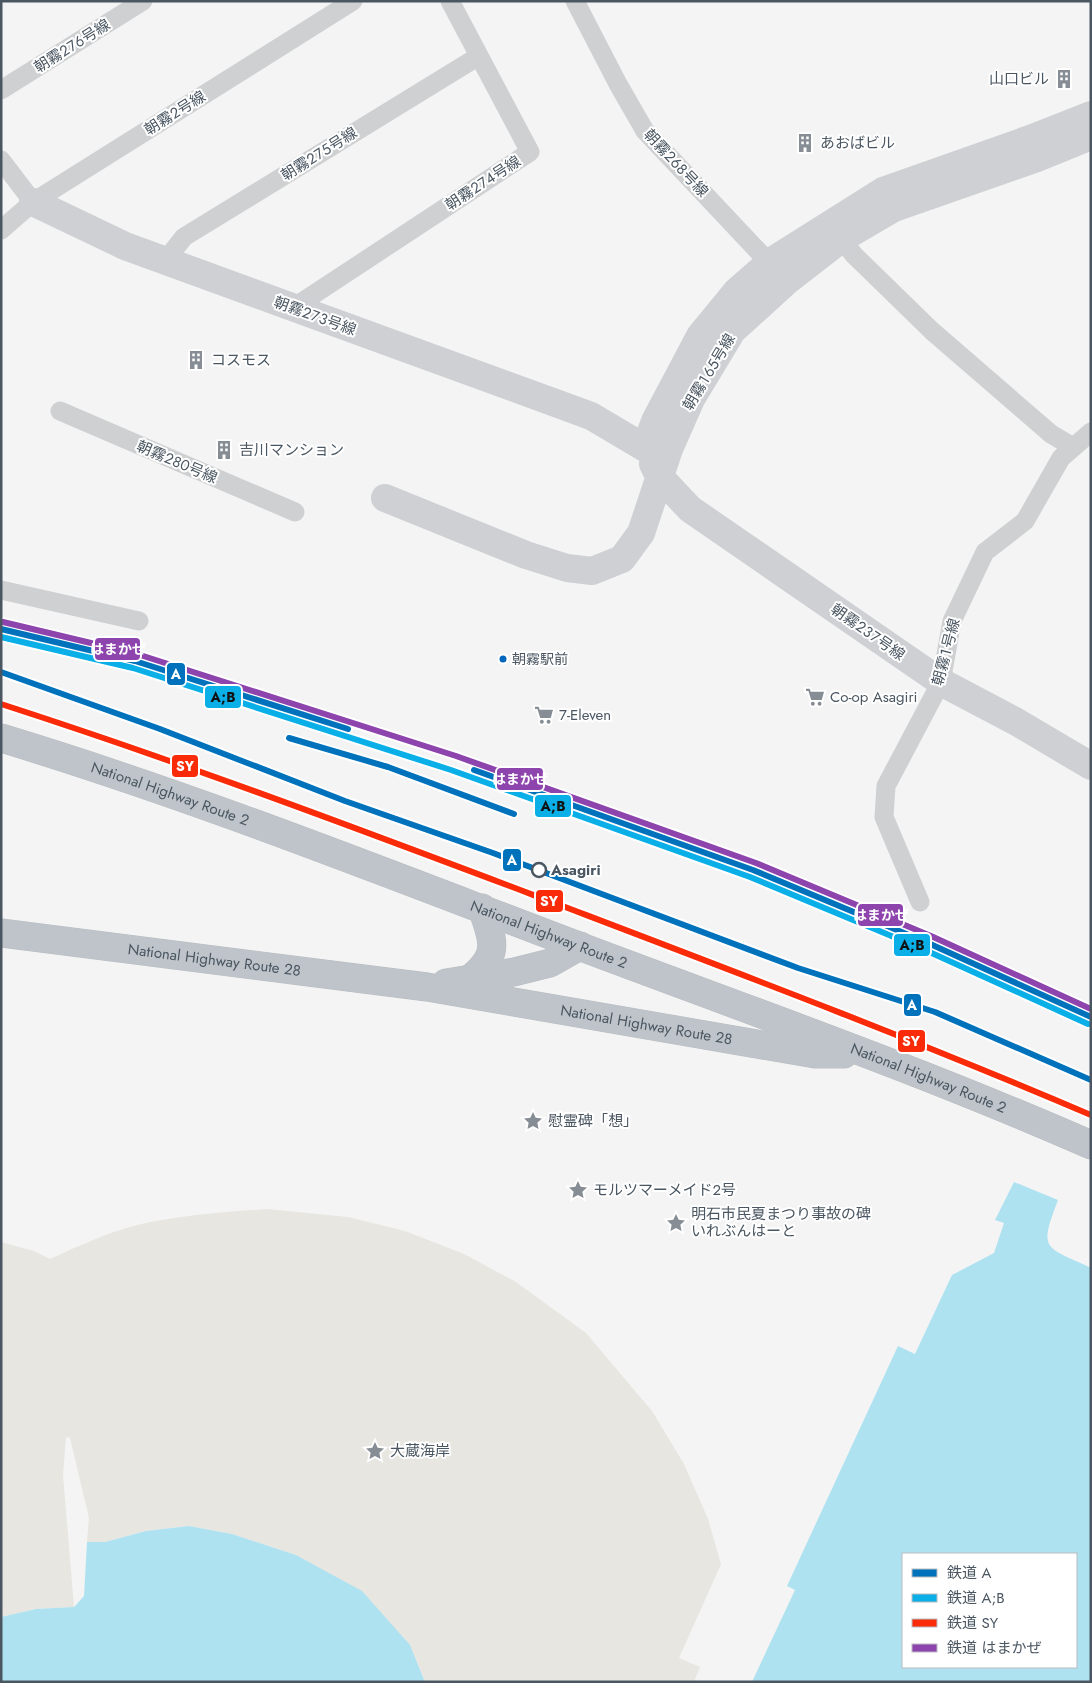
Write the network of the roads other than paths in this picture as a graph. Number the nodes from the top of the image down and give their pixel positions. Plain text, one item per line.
1 (143, 1) edge
2 (353, 1) edge
3 (450, 1) edge
4 (575, 1) edge
5 (479, 56) junction
6 (1, 90) edge
7 (1091, 115) edge
8 (1091, 136) edge
9 (1, 160) edge
10 (33, 202) junction
11 (1, 230) edge
12 (835, 231) junction
13 (165, 261) junction
14 (778, 272) junction
15 (293, 308) junction
16 (60, 411) dead end
17 (1091, 432) edge
18 (1073, 447) junction
19 (645, 448) junction
20 (659, 476) junction
21 (385, 498) dead end
22 (295, 512) dead end
23 (1, 590) edge
24 (139, 621) dead end
25 (941, 682) junction
26 (1, 738) edge
27 (1091, 766) edge
28 (920, 902) dead end
29 (482, 908) junction
30 (1, 933) edge
31 (580, 946) junction
32 (470, 980) junction
33 (427, 987) junction
34 (868, 1055) junction
35 (1091, 1145) edge

1 - 6 street, 朝霧２７６号線
2 - 10 street, 朝霧２号線
3 - 5 street, 朝霧２７４号線
4 - 14 street, 朝霧２６８号線
5 - 13 street, 朝霧２７５号線
5 - 15 street, 朝霧２７４号線
7 - 12 street, 朝霧１６５号線
8 - 12 street, 朝霧１６５号線
9 - 10 street, 朝霧２７３号線
10 - 11 street, 朝霧２号線
10 - 13 street, 朝霧２７３号線
12 - 14 street, 朝霧１６５号線
12 - 18 street
13 - 15 street, 朝霧２７３号線
14 - 19 street, 朝霧１６５号線
14 - 20 street, 朝霧１６５号線
15 - 19 street, 朝霧２７３号線
16 - 22 street, 朝霧２８０号線
17 - 18 street, 朝霧１号線
18 - 25 street, 朝霧１号線
19 - 20 street, 朝霧２３７号線
20 - 21 street, 朝霧１６５号線
20 - 25 street, 朝霧２３７号線
23 - 24 street
25 - 27 street, 朝霧２３７号線
25 - 28 street, 朝霧１号線
26 - 29 highway, National Highway Route 2
29 - 31 highway, National Highway Route 2
29 - 32 highway
30 - 33 highway, National Highway Route 28
31 - 32 highway, National Highway Route 28
31 - 34 highway, National Highway Route 2
32 - 33 highway, National Highway Route 28
33 - 34 highway, National Highway Route 28
34 - 35 highway, National Highway Route 2

